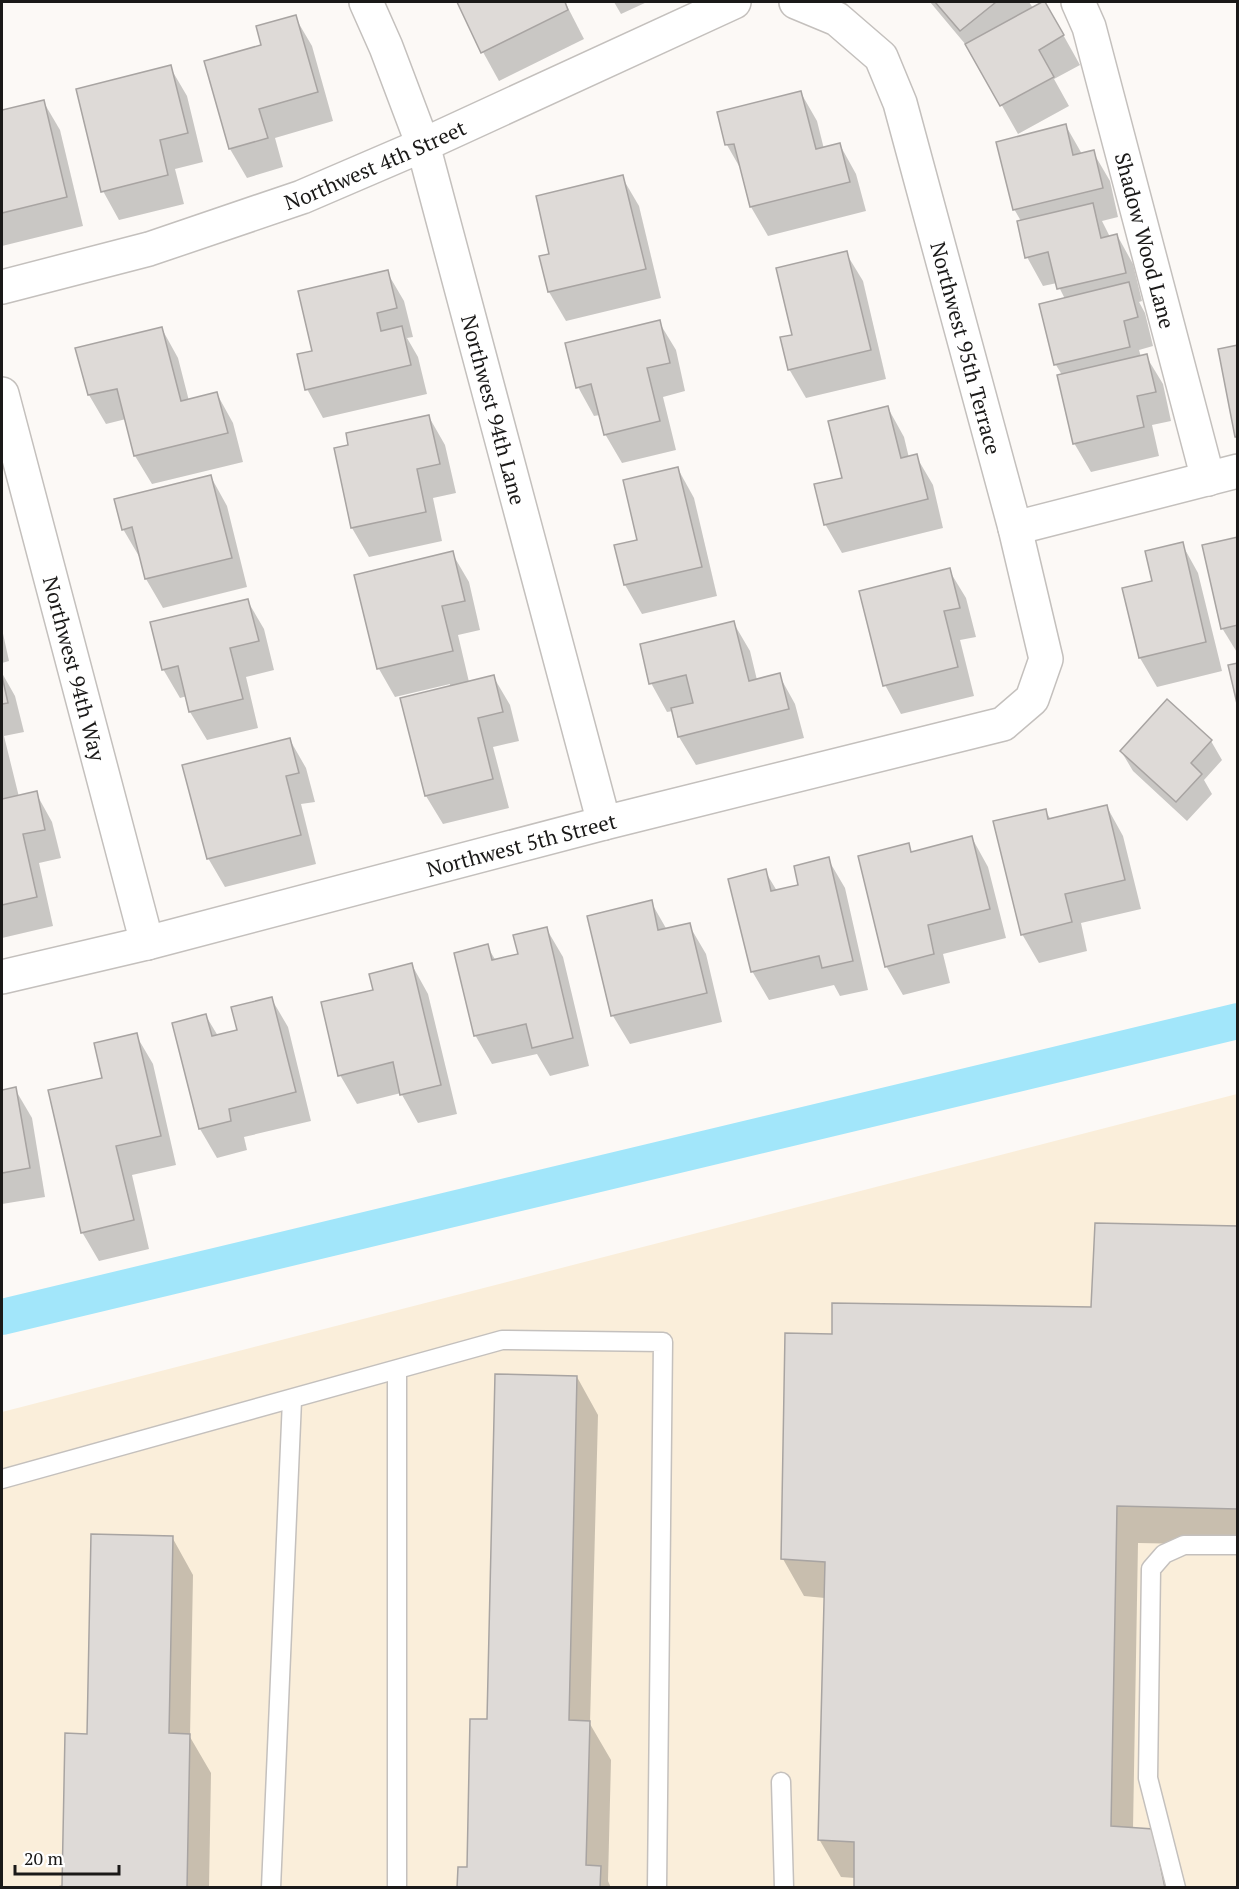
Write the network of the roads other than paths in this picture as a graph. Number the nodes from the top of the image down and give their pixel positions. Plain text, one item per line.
1 (366, 2) edge
2 (734, 2) edge
3 (796, 2) edge
4 (1078, 2) edge
5 (423, 146) junction
6 (2, 287) edge
7 (2, 394) edge
8 (1223, 475) edge
9 (1015, 528) junction
10 (1032, 699) joint
11 (603, 823) junction
12 (147, 943) junction
13 (2, 977) edge
14 (397, 1370) junction
15 (292, 1400) junction
16 (2, 1479) edge
17 (1238, 1545) edge
18 (781, 1782) dead end
19 (271, 1887) edge
20 (397, 1887) edge
21 (657, 1887) edge
22 (784, 1887) edge
23 (1176, 1887) edge

1 - 5 street, Northwest 94th Lane
2 - 5 street, Northwest 4th Street
3 - 9 street, Northwest 95th Terrace
4 - 8 street, Shadow Wood Lane
5 - 6 street, Northwest 4th Street
5 - 11 street, Northwest 94th Lane
7 - 12 street, Northwest 94th Way
8 - 9 street, Shadow Wood Lane
9 - 10 street, Northwest 95th Terrace
10 - 11 street, Northwest 5th Street
11 - 12 street, Northwest 5th Street
12 - 13 street, Northwest 5th Street
14 - 15 lane
14 - 20 lane
14 - 21 lane
15 - 16 lane
15 - 19 lane
17 - 23 lane
18 - 22 lane

